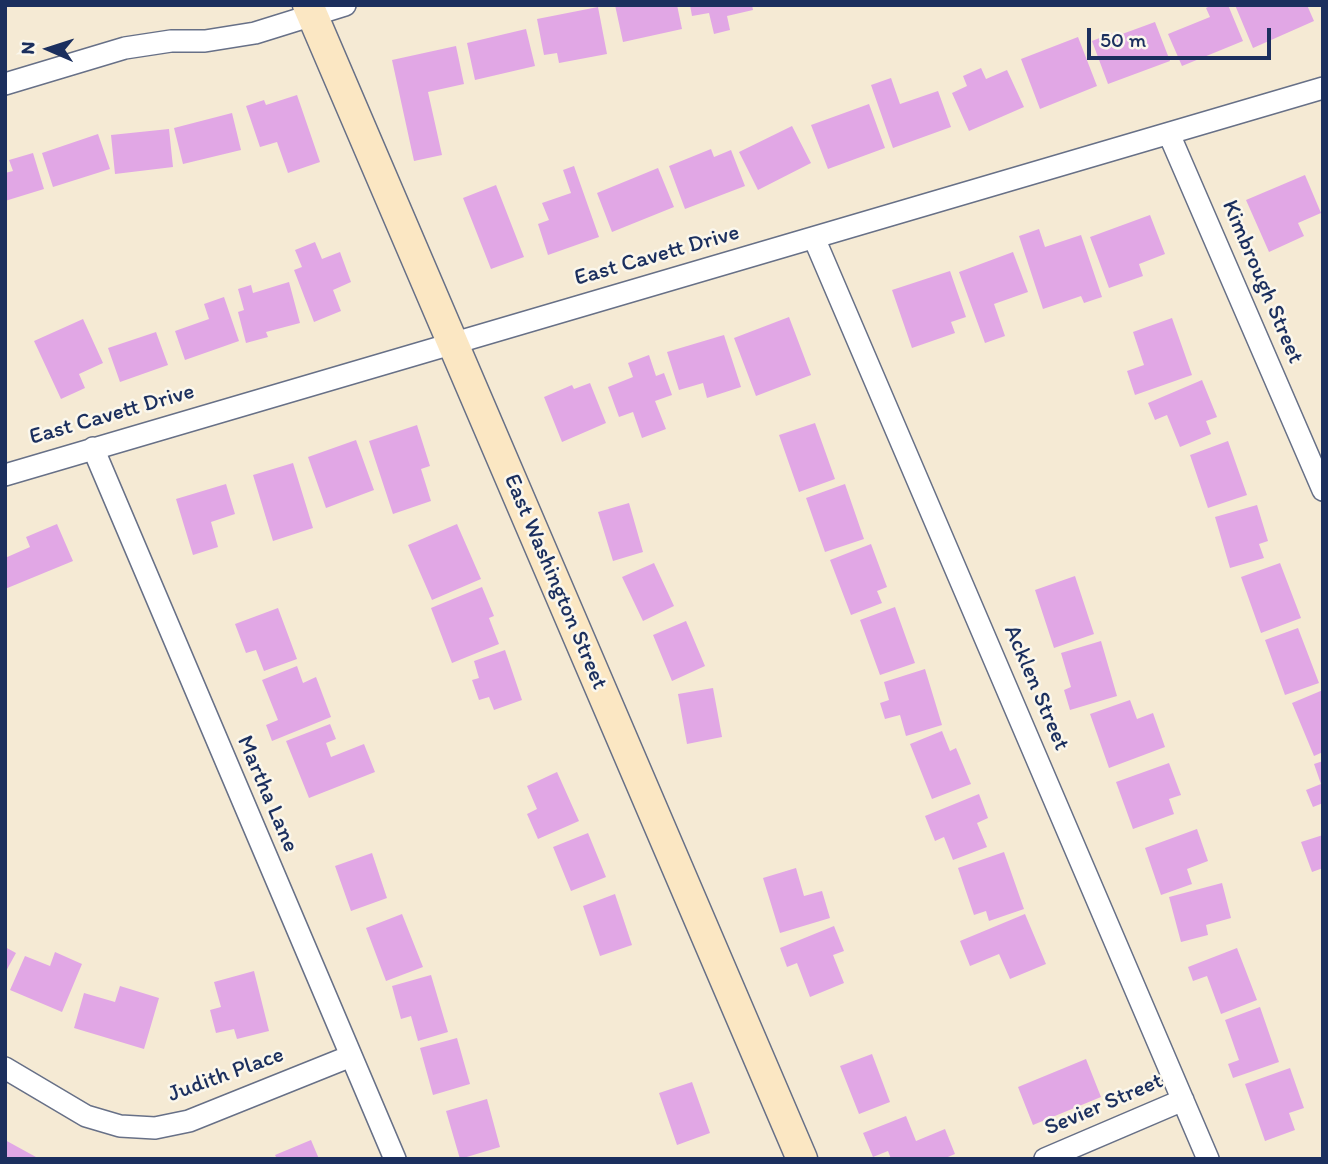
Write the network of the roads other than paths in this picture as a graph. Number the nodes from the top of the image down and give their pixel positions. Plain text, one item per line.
1 (345, 5) edge
2 (310, 10) edge
3 (5, 84) edge
4 (1323, 88) edge
5 (1169, 134) junction
6 (814, 238) junction
7 (453, 343) junction
8 (93, 448) junction
9 (5, 475) edge
10 (1323, 490) edge
11 (351, 1056) junction
12 (5, 1068) edge
13 (1184, 1100) junction
14 (395, 1159) edge
15 (802, 1159) edge
16 (1045, 1159) edge
17 (1209, 1159) edge

1 - 2 street
2 - 3 street
2 - 7 street, East Washington Street
4 - 5 street, East Cavett Drive
5 - 6 street, East Cavett Drive
5 - 10 street, Kimbrough Street
6 - 7 street, East Cavett Drive
6 - 13 street, Acklen Street
7 - 8 street, East Cavett Drive
7 - 15 street, East Washington Street
8 - 9 street, East Cavett Drive
8 - 11 street, Martha Lane
11 - 12 street, Judith Place
11 - 14 street, Martha Lane
13 - 16 street, Sevier Street
13 - 17 street, Acklen Street

